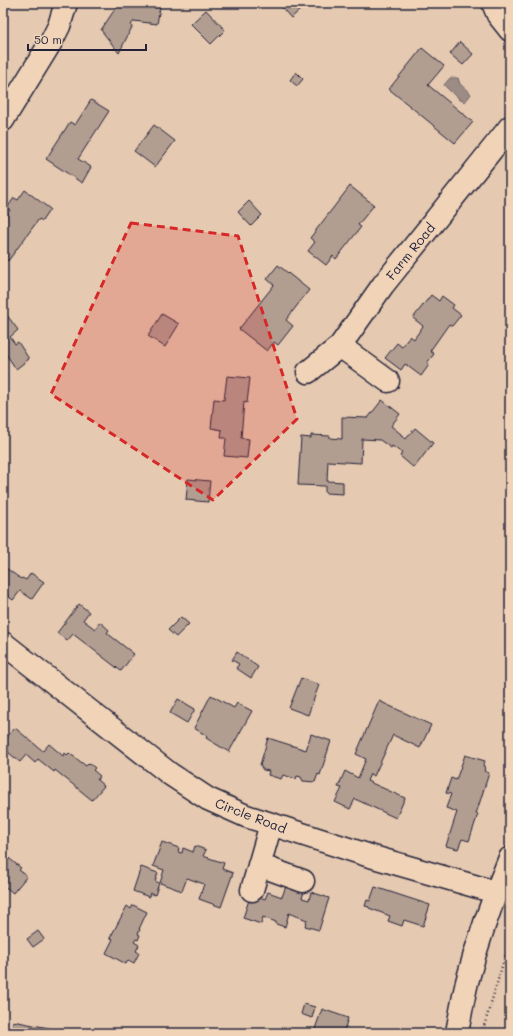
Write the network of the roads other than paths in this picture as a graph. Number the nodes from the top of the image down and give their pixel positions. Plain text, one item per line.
1 (66, 3) edge
2 (493, 3) edge
3 (510, 30) edge
4 (3, 120) edge
5 (510, 127) edge
6 (340, 346) junction
7 (308, 372) dead end
8 (388, 381) dead end
9 (3, 643) edge
10 (271, 824) junction
11 (510, 858) edge
12 (260, 864) junction
13 (303, 881) dead end
14 (252, 890) dead end
15 (495, 892) junction
16 (457, 1033) edge

1 - 4 street
2 - 3 street
5 - 6 street, Farm Road
6 - 7 street, Farm Road
6 - 8 street
9 - 10 street, Circle Road
10 - 12 street
10 - 15 street, Circle Road
11 - 15 street
12 - 13 street
12 - 14 street
15 - 16 street

